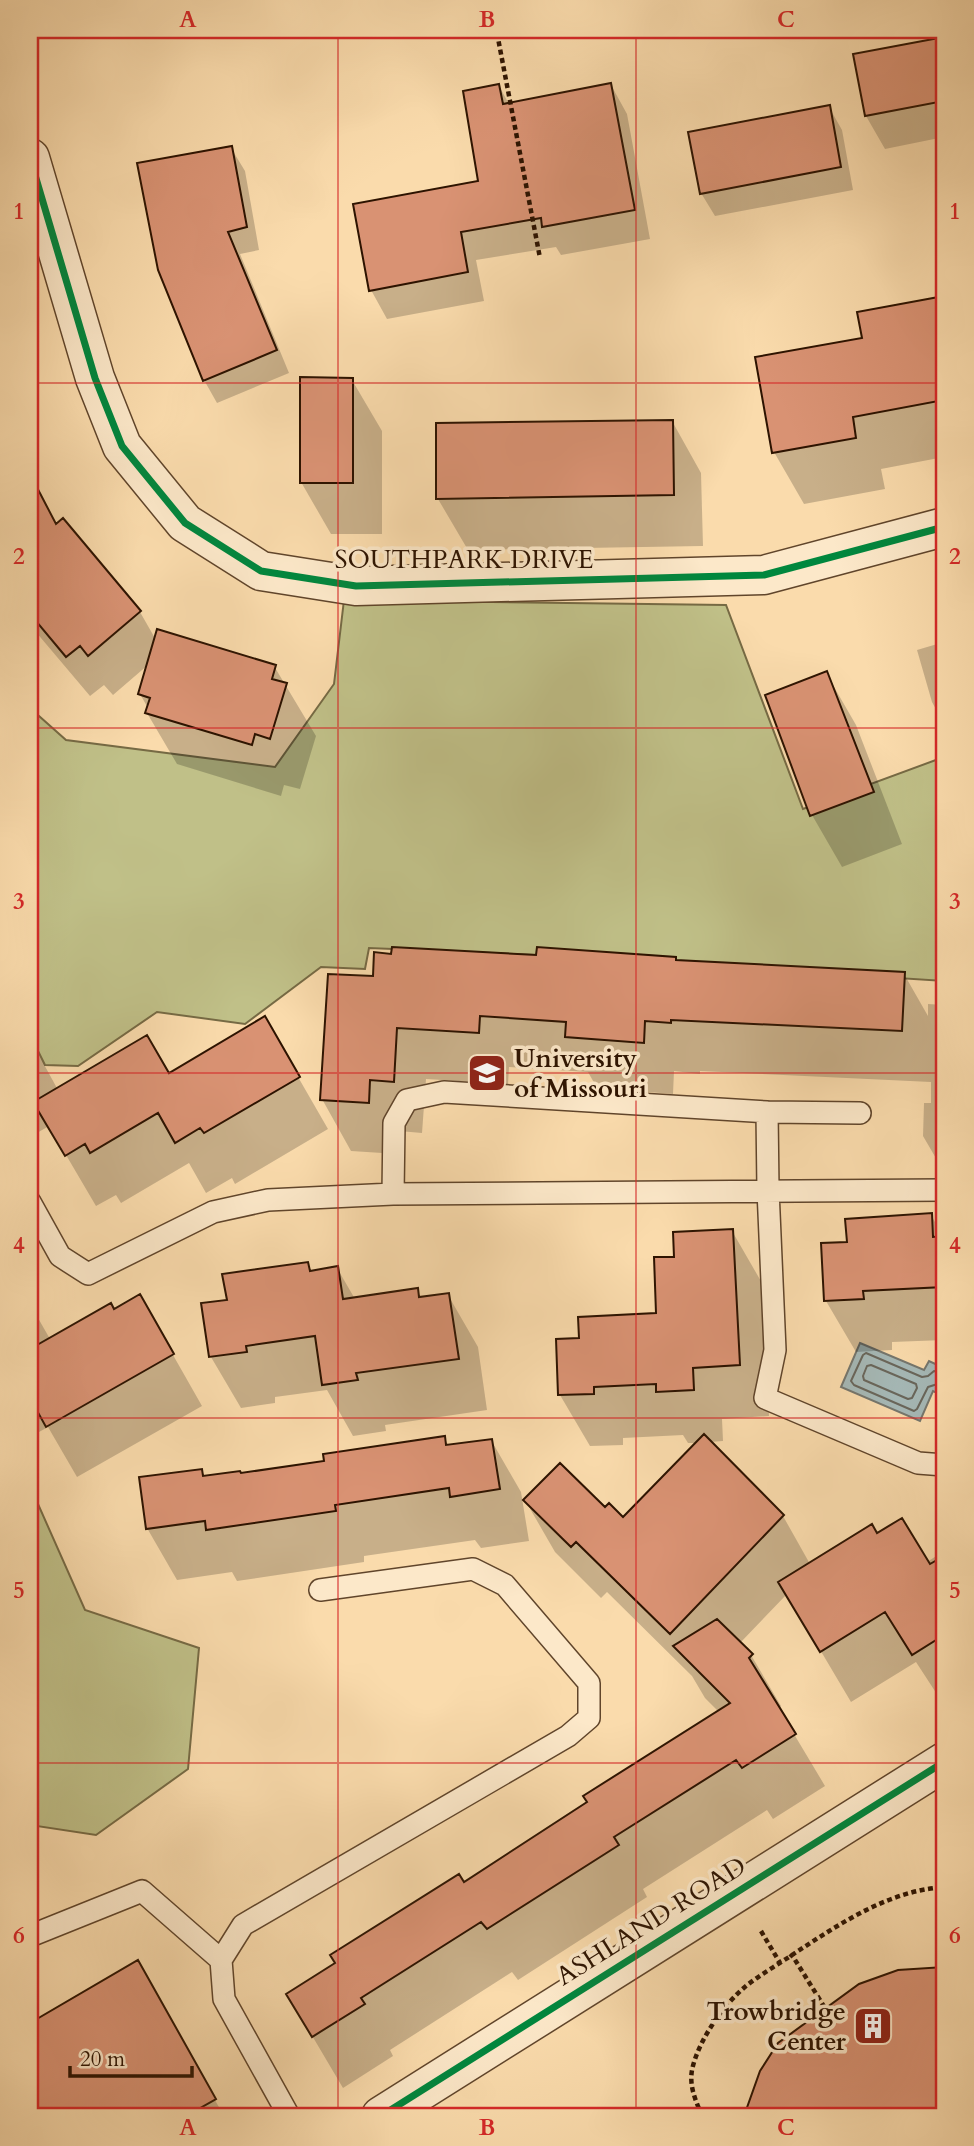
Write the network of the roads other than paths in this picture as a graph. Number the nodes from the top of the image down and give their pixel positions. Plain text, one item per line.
1 (30, 158) edge
2 (944, 527) edge
3 (767, 1112) junction
4 (860, 1113) dead end
5 (768, 1190) junction
6 (944, 1190) edge
7 (393, 1195) junction
8 (30, 1202) edge
9 (944, 1465) edge
10 (320, 1590) dead end
11 (944, 1762) edge
12 (30, 1936) edge
13 (221, 1960) junction
14 (289, 2116) edge
15 (381, 2116) edge

1 - 2 street, SOUTHPARK DRIVE
3 - 4 lane
3 - 5 lane
3 - 7 lane
5 - 6 lane
5 - 7 lane
5 - 9 lane
7 - 8 lane
10 - 13 lane
11 - 15 street, ASHLAND ROAD
12 - 13 lane
13 - 14 lane

